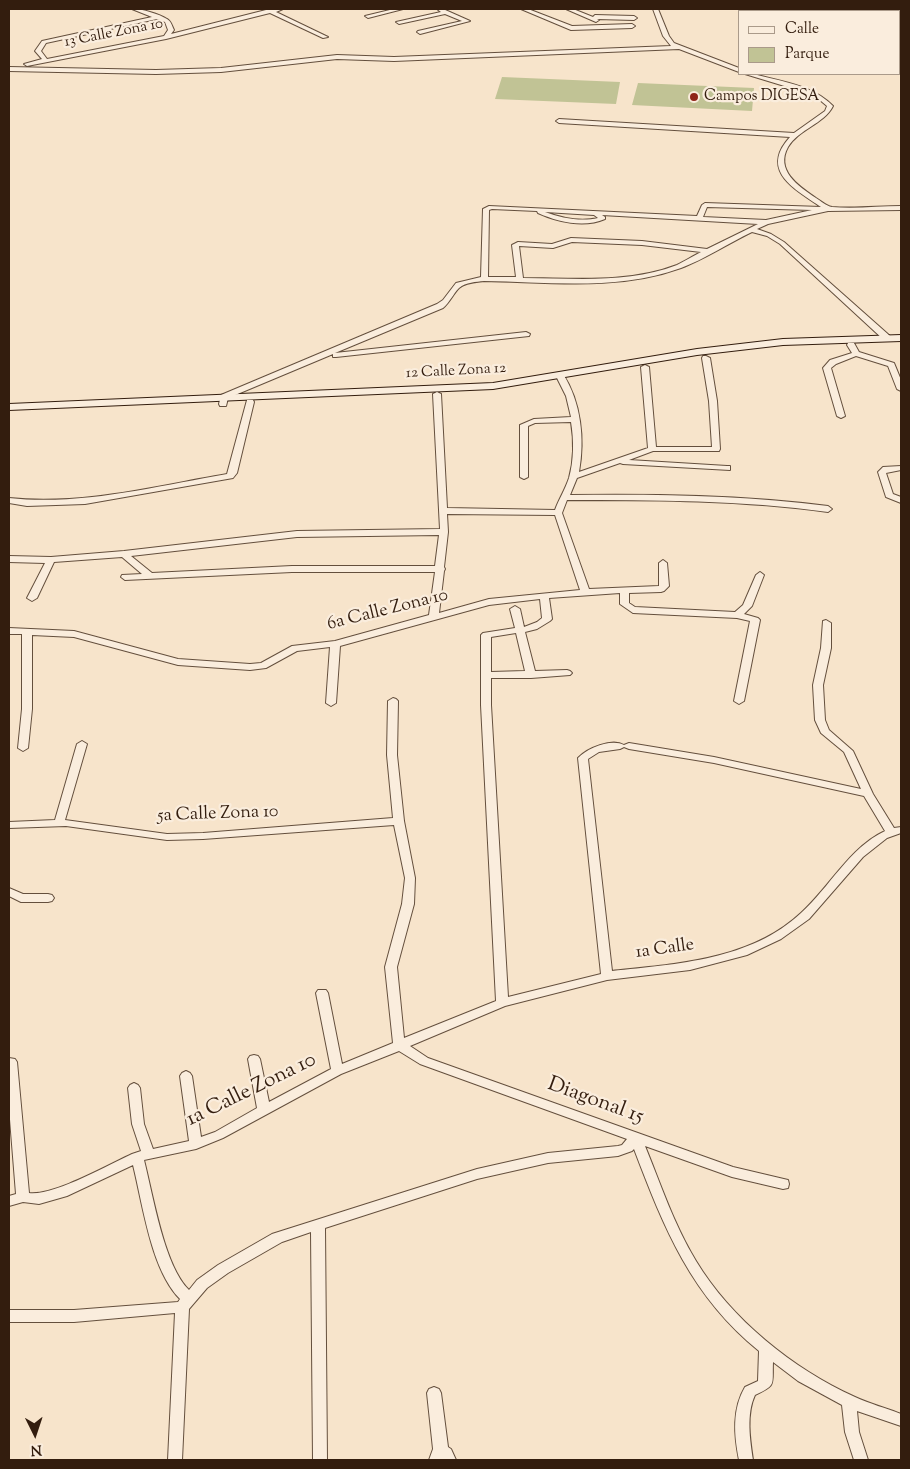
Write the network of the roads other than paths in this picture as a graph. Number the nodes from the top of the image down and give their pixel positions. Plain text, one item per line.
1 (134, 9) edge
2 (282, 9) edge
3 (400, 9) edge
4 (438, 9) edge
5 (524, 9) edge
6 (568, 9) edge
7 (596, 9) edge
8 (655, 9) edge
9 (270, 11) junction
10 (446, 12) junction
11 (368, 16) dead end
12 (160, 17) junction
13 (634, 18) dead end
14 (595, 19) junction
15 (399, 22) dead end
16 (632, 26) dead end
17 (595, 28) junction
18 (420, 32) dead end
19 (166, 37) junction
20 (325, 37) dead end
21 (679, 47) junction
22 (45, 60) junction
23 (9, 69) edge
24 (738, 70) edge
25 (751, 75) edge
26 (559, 121) dead end
27 (794, 135) junction
28 (901, 208) edge
29 (828, 209) junction
30 (535, 210) junction
31 (585, 212) junction
32 (700, 217) junction
33 (766, 222) junction
34 (751, 229) junction
35 (708, 251) junction
36 (484, 279) junction
37 (520, 280) junction
38 (526, 334) dead end
39 (887, 338) junction
40 (901, 338) edge
41 (901, 344) edge
42 (854, 350) junction
43 (325, 356) junction
44 (706, 358) junction
45 (645, 367) junction
46 (562, 379) junction
47 (901, 389) edge
48 (438, 394) junction
49 (223, 400) junction
50 (250, 402) junction
51 (9, 407) edge
52 (9, 413) edge
53 (841, 416) dead end
54 (576, 419) junction
55 (652, 449) junction
56 (616, 462) junction
57 (727, 468) dead end
58 (901, 468) edge
59 (574, 476) junction
60 (524, 477) dead end
61 (563, 498) junction
62 (901, 500) edge
63 (9, 501) edge
64 (828, 510) dead end
65 (444, 511) junction
66 (558, 513) junction
67 (444, 532) junction
68 (124, 554) junction
69 (9, 559) edge
70 (51, 560) junction
71 (663, 563) dead end
72 (441, 569) junction
73 (760, 575) dead end
74 (150, 576) junction
75 (125, 577) dead end
76 (624, 590) junction
77 (586, 592) junction
78 (544, 596) junction
79 (32, 598) dead end
80 (515, 609) dead end
81 (737, 615) junction
82 (434, 616) junction
83 (826, 623) dead end
84 (9, 631) edge
85 (519, 631) junction
86 (27, 632) junction
87 (335, 644) junction
88 (567, 673) dead end
89 (486, 675) junction
90 (531, 675) junction
91 (394, 700) dead end
92 (739, 701) dead end
93 (331, 703) dead end
94 (82, 744) dead end
95 (23, 748) dead end
96 (868, 794) junction
97 (399, 821) junction
98 (59, 823) junction
99 (9, 825) edge
100 (896, 831) edge
101 (9, 892) edge
102 (48, 898) dead end
103 (607, 976) junction
104 (322, 993) dead end
105 (502, 1003) junction
106 (399, 1045) junction
107 (254, 1060) dead end
108 (11, 1062) dead end
109 (337, 1071) junction
110 (186, 1076) dead end
111 (134, 1088) dead end
112 (264, 1110) junction
113 (636, 1138) junction
114 (196, 1144) junction
115 (142, 1155) junction
116 (783, 1184) dead end
117 (23, 1197) junction
118 (9, 1201) edge
119 (318, 1227) junction
120 (185, 1303) junction
121 (9, 1316) edge
122 (766, 1347) junction
123 (434, 1393) dead end
124 (849, 1402) junction
125 (901, 1420) edge
126 (442, 1457) edge
127 (174, 1460) edge
128 (320, 1460) edge
129 (746, 1460) edge
130 (860, 1460) edge

1 - 12 street
2 - 9 street, 13 Calle Zona 10
3 - 11 street
4 - 10 street
5 - 17 street
6 - 14 street
7 - 14 street
8 - 21 street
9 - 19 street, 13 Calle Zona 10
9 - 20 street
10 - 15 street
10 - 18 street
12 - 19 street
12 - 22 street
13 - 14 street
14 - 17 street
16 - 17 street
19 - 22 street, 13 Calle Zona 10
21 - 23 street
21 - 24 street
22 - 23 street, 13 Calle Zona 10
25 - 27 street
26 - 27 street
27 - 29 street
28 - 29 street
29 - 32 street
29 - 33 street
30 - 31 street
30 - 31 street
30 - 36 street
31 - 32 street
32 - 33 street
33 - 34 street
34 - 35 street
34 - 39 street
35 - 37 street
35 - 37 street
36 - 37 street
36 - 43 street
38 - 43 street
39 - 40 street, 12 Calle Zona 12
39 - 46 street, 12 Calle Zona 12
41 - 42 street, 12 Calle Zona 12
42 - 44 street, 12 Calle Zona 12
42 - 47 street
42 - 53 street
43 - 49 street
44 - 45 street, 12 Calle Zona 12
44 - 55 street
45 - 46 street, 12 Calle Zona 12
45 - 55 street
46 - 48 street, 12 Calle Zona 12
46 - 49 street, 12 Calle Zona 12
46 - 54 street
48 - 50 street, 12 Calle Zona 12
48 - 65 street
49 - 50 street, 12 Calle Zona 12
49 - 51 street, 12 Calle Zona 12
49 - 52 street, 12 Calle Zona 12
50 - 63 street
54 - 59 street
54 - 60 street
55 - 56 street
56 - 57 street
56 - 59 street
58 - 62 street
59 - 61 street
61 - 64 street
61 - 66 street
65 - 66 street
65 - 67 street
66 - 77 street
67 - 68 street
67 - 72 street
68 - 70 street
68 - 74 street
69 - 70 street
70 - 79 street
71 - 76 street, 6a Calle Zona 10
72 - 74 street
72 - 82 street
73 - 81 street
74 - 75 street
76 - 77 street, 6a Calle Zona 10
76 - 81 street
77 - 78 street, 6a Calle Zona 10
78 - 82 street, 6a Calle Zona 10
78 - 85 street
80 - 85 street
81 - 92 street
82 - 87 street, 6a Calle Zona 10
83 - 96 street
84 - 86 street, 6a Calle Zona 10
85 - 89 street
85 - 90 street
86 - 87 street, 6a Calle Zona 10
86 - 95 street
87 - 93 street
88 - 90 street
89 - 90 street
89 - 105 street
91 - 97 street
94 - 98 street
96 - 100 street
96 - 103 street
97 - 98 street, 5a Calle Zona 10
97 - 106 street
98 - 99 street, 5a Calle Zona 10
100 - 103 street, 1a Calle
101 - 102 street
103 - 105 street, 1a Calle
104 - 109 street
105 - 106 street, 1a Calle
106 - 109 street, 1a Calle Zona 10
106 - 113 street, Diagonal 15
107 - 112 street
108 - 117 street
109 - 112 street, 1a Calle Zona 10
110 - 114 street
111 - 115 street
112 - 114 street, 1a Calle Zona 10
113 - 116 street, Diagonal 15
113 - 119 street
113 - 122 street
114 - 115 street, 1a Calle Zona 10
115 - 117 street, 1a Calle Zona 10
115 - 120 street
117 - 118 street, 1a Calle Zona 10
119 - 120 street
119 - 128 street
120 - 121 street
120 - 127 street
122 - 124 street
122 - 129 street
123 - 126 street
124 - 125 street
124 - 130 street

